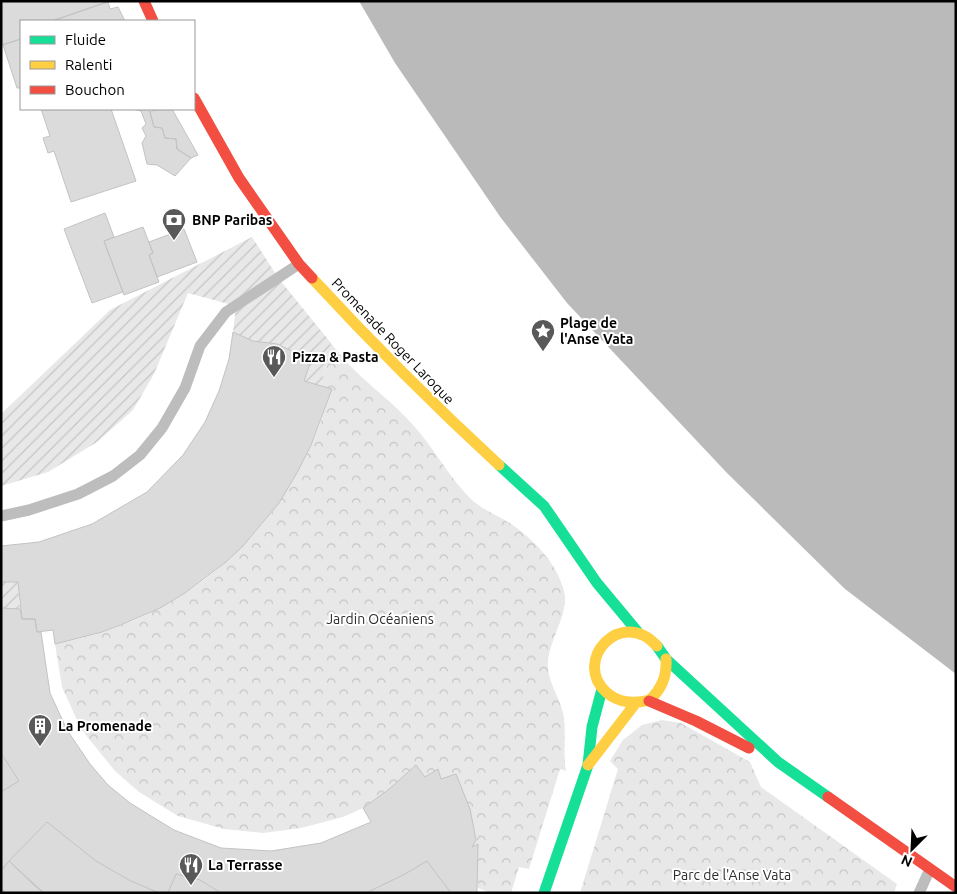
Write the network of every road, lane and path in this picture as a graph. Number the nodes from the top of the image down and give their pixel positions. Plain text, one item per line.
1 (144, 1) edge
2 (153, 20) edge
3 (195, 100) edge
4 (299, 264) junction
5 (1, 516) edge
6 (597, 583) junction
7 (600, 602) dead end
8 (638, 631) junction
9 (666, 659) junction
10 (602, 689) junction
11 (649, 701) junction
12 (635, 704) junction
13 (778, 762) junction
14 (588, 765) junction
15 (930, 869) junction
16 (956, 886) edge
17 (544, 893) edge
18 (919, 893) edge

1 - 2 main road
3 - 4 main road, Promenade Roger Laroque
4 - 5 lane
4 - 6 main road, Promenade Roger Laroque
6 - 7 main road, Promenade Roger Laroque
6 - 8 main road, Promenade Roger Laroque
8 - 9 main road
8 - 10 main road
9 - 11 main road
9 - 13 main road
10 - 12 main road
10 - 14 main road
11 - 12 main road
11 - 13 main road
12 - 14 main road
13 - 15 main road
14 - 17 main road
15 - 16 main road
15 - 18 lane

